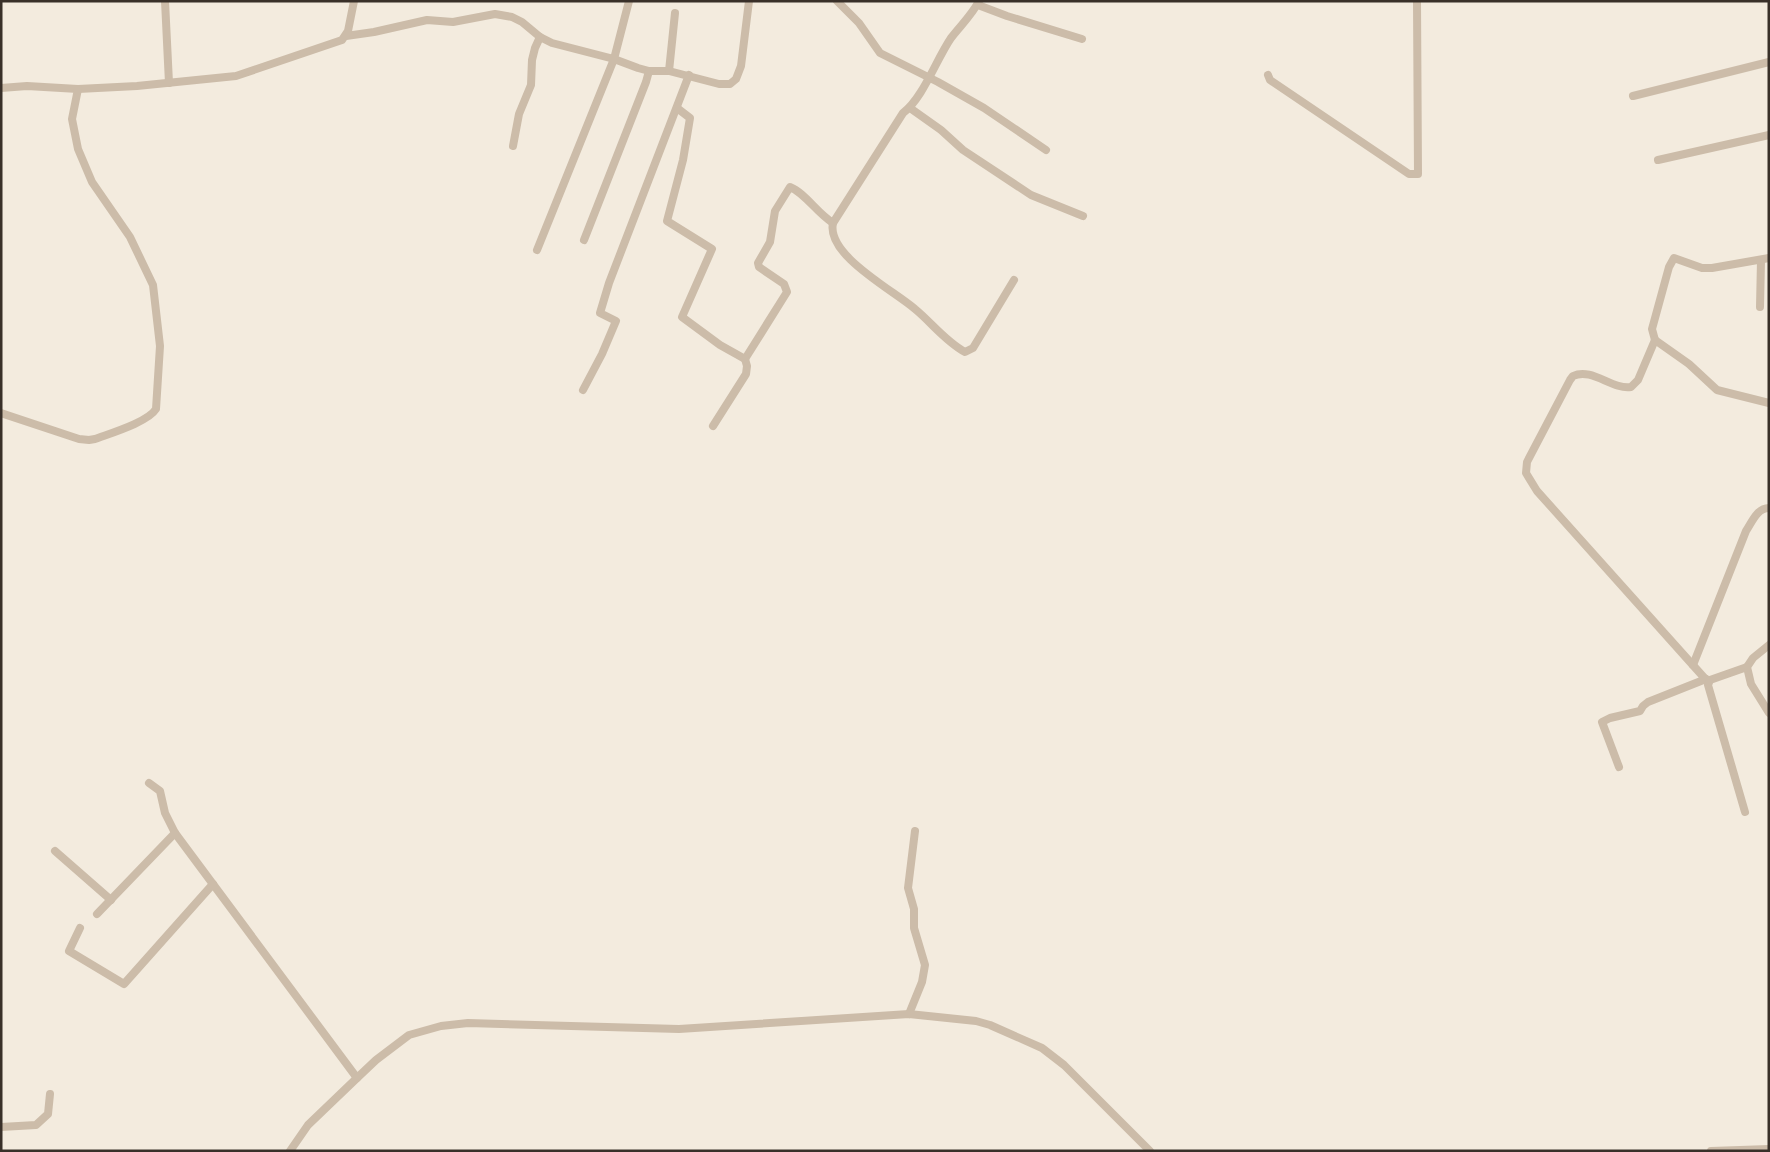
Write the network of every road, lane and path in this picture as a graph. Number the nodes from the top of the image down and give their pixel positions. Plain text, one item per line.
1 (165, 1) edge
2 (354, 1) edge
3 (630, 1) edge
4 (749, 1) edge
5 (838, 1) edge
6 (1417, 1) edge
7 (978, 3) edge
8 (675, 13) dead end
9 (346, 36) junction
10 (540, 38) junction
11 (1082, 38) dead end
12 (614, 58) junction
13 (1769, 62) edge
14 (649, 71) junction
15 (669, 71) junction
16 (689, 75) junction
17 (1268, 76) dead end
18 (928, 78) junction
19 (169, 83) junction
20 (1, 88) edge
21 (78, 88) junction
22 (1633, 96) dead end
23 (677, 108) junction
24 (910, 108) junction
25 (1769, 135) edge
26 (513, 146) dead end
27 (1046, 150) dead end
28 (1658, 160) dead end
29 (1083, 216) dead end
30 (833, 223) junction
31 (584, 240) dead end
32 (538, 250) dead end
33 (1765, 259) edge
34 (1014, 280) dead end
35 (1760, 307) dead end
36 (1655, 340) junction
37 (745, 359) junction
38 (582, 390) dead end
39 (1769, 403) edge
40 (1, 413) edge
41 (713, 426) dead end
42 (1769, 508) edge
43 (1769, 645) edge
44 (1693, 665) junction
45 (1747, 667) junction
46 (1707, 680) junction
47 (1769, 713) edge
48 (1619, 767) dead end
49 (149, 783) dead end
50 (1745, 812) dead end
51 (915, 831) dead end
52 (175, 833) junction
53 (55, 851) dead end
54 (213, 884) junction
55 (111, 900) junction
56 (97, 914) dead end
57 (80, 928) dead end
58 (909, 1014) junction
59 (357, 1078) junction
60 (50, 1094) dead end
61 (1, 1127) edge
62 (1769, 1149) edge
63 (290, 1151) edge
64 (1150, 1151) edge
65 (1711, 1151) edge

1 - 19 street
2 - 9 street
3 - 12 street
4 - 16 street
5 - 18 street
6 - 17 street
7 - 11 street
7 - 18 street
8 - 15 street
9 - 10 street
9 - 19 street
10 - 12 street
10 - 26 street
12 - 14 street
12 - 32 street
13 - 22 street
14 - 15 street
14 - 31 street
15 - 16 street
16 - 23 street
18 - 24 street
18 - 27 street
19 - 21 street
20 - 21 street
21 - 40 street
23 - 37 street
23 - 38 street
24 - 29 street
24 - 30 street
25 - 28 street
30 - 34 street
30 - 37 street
33 - 35 street
33 - 36 street
36 - 39 street
36 - 44 street
37 - 41 street
42 - 44 street
43 - 45 street
44 - 46 street
45 - 46 street
45 - 47 street
46 - 48 street
46 - 50 street
49 - 52 street
51 - 58 street
52 - 54 street
52 - 55 street
53 - 55 street
54 - 57 street
54 - 59 street
55 - 56 street
58 - 59 street
58 - 64 street
59 - 63 street
60 - 61 street
62 - 65 street

